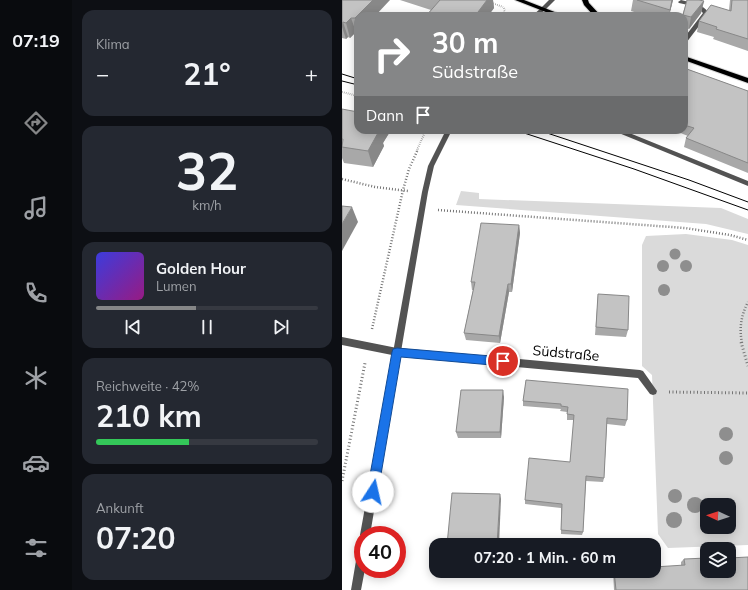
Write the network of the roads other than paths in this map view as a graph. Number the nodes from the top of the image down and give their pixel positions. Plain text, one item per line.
1 (518, 0) edge
2 (552, 0) edge
3 (585, 0) edge
4 (681, 2) dead end
5 (542, 9) junction
6 (539, 12) edge
7 (551, 12) edge
8 (594, 12) edge
9 (688, 37) edge
10 (688, 59) edge
11 (748, 81) edge
12 (447, 134) edge
13 (626, 134) edge
14 (748, 184) edge
15 (342, 341) edge
16 (397, 352) junction
17 (653, 391) road end
18 (368, 526) edge
19 (358, 578) edge
20 (356, 590) edge

1 - 5 main road
2 - 5 street
3 - 8 main road
4 - 9 street
5 - 6 street
5 - 7 main road
10 - 11 main road
12 - 16 street
13 - 14 street
15 - 16 street, Südstraße
16 - 17 street, Südstraße
16 - 18 street
19 - 20 street

